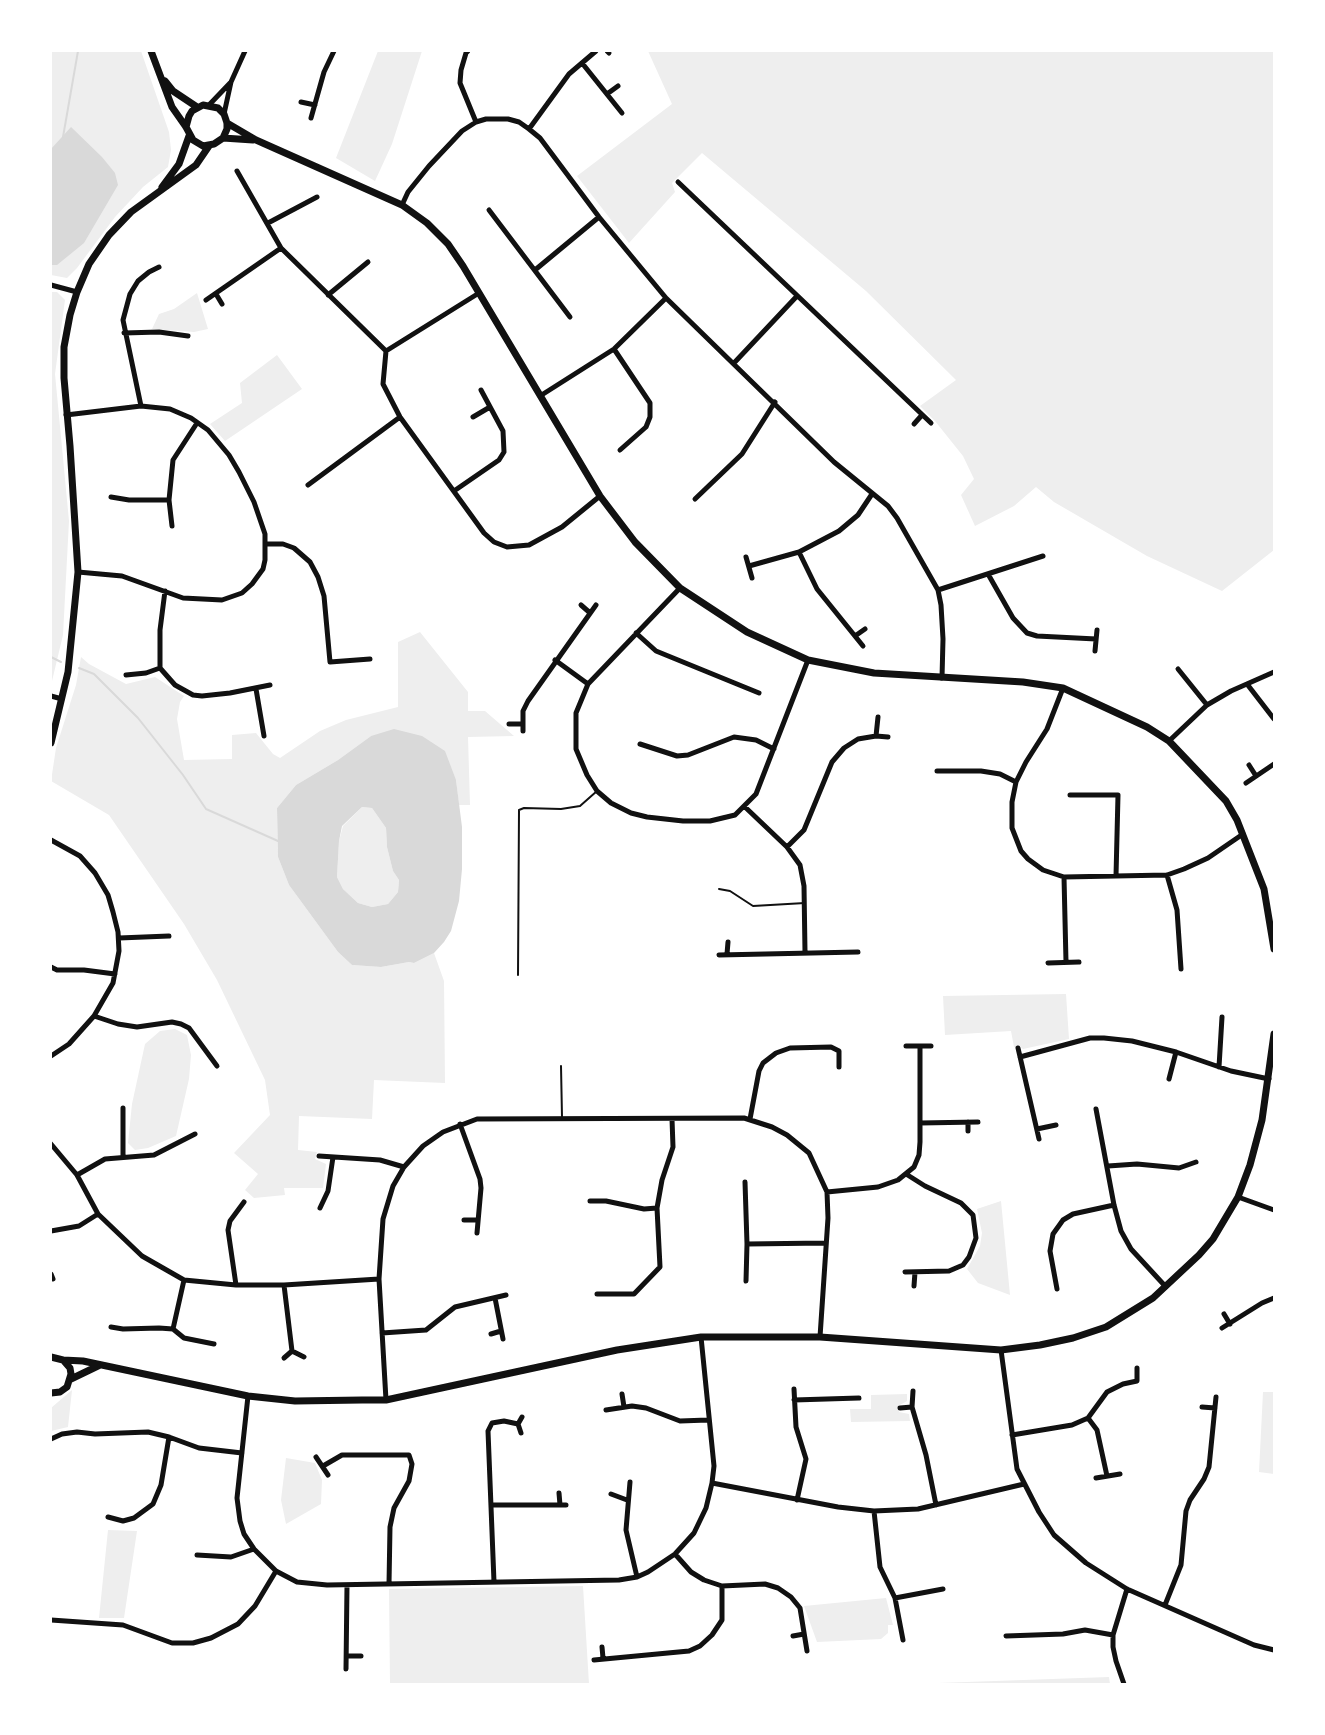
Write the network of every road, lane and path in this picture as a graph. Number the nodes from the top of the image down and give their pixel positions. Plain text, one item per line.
1 (151, 51) edge
2 (245, 51) edge
3 (334, 51) edge
4 (468, 51) edge
5 (596, 51) edge
6 (582, 63) junction
7 (161, 76) junction
8 (231, 82) junction
9 (618, 86) dead end
10 (607, 94) junction
11 (301, 102) dead end
12 (209, 105) junction
13 (315, 105) junction
14 (197, 107) junction
15 (622, 113) dead end
16 (224, 114) junction
17 (311, 118) dead end
18 (476, 122) junction
19 (227, 123) junction
20 (186, 127) junction
21 (529, 129) junction
22 (189, 136) junction
23 (223, 138) junction
24 (256, 140) junction
25 (209, 146) junction
26 (237, 171) dead end
27 (678, 182) dead end
28 (161, 189) junction
29 (317, 197) dead end
30 (402, 206) junction
31 (489, 210) dead end
32 (599, 217) junction
33 (268, 223) junction
34 (281, 248) junction
35 (368, 262) dead end
36 (159, 267) dead end
37 (535, 270) junction
38 (51, 285) edge
39 (77, 292) junction
40 (479, 293) junction
41 (216, 294) junction
42 (328, 295) junction
43 (796, 296) junction
44 (666, 298) junction
45 (206, 300) dead end
46 (222, 304) dead end
47 (570, 317) dead end
48 (124, 333) junction
49 (188, 336) dead end
50 (614, 349) junction
51 (386, 351) junction
52 (734, 363) junction
53 (481, 390) dead end
54 (540, 396) junction
55 (774, 402) junction
56 (141, 406) junction
57 (490, 407) junction
58 (922, 414) junction
59 (66, 415) junction
60 (400, 417) junction
61 (473, 417) dead end
62 (197, 423) junction
63 (931, 423) dead end
64 (914, 424) dead end
65 (620, 450) dead end
66 (308, 485) dead end
67 (454, 491) junction
68 (872, 494) junction
69 (600, 496) junction
70 (111, 497) dead end
71 (695, 499) dead end
72 (169, 500) junction
73 (172, 526) dead end
74 (266, 544) junction
75 (799, 552) junction
76 (1043, 556) dead end
77 (746, 557) dead end
78 (749, 566) junction
79 (78, 573) junction
80 (988, 574) junction
81 (752, 578) dead end
82 (680, 588) junction
83 (938, 590) junction
84 (165, 591) junction
85 (581, 605) dead end
86 (596, 605) dead end
87 (589, 612) junction
88 (865, 629) dead end
89 (1097, 630) dead end
90 (636, 633) junction
91 (855, 636) junction
92 (1096, 639) junction
93 (863, 646) dead end
94 (1095, 651) dead end
95 (370, 659) dead end
96 (555, 660) junction
97 (808, 660) junction
98 (160, 668) junction
99 (1179, 669) dead end
100 (1274, 672) edge
101 (126, 675) dead end
102 (942, 678) junction
103 (588, 684) junction
104 (1247, 684) junction
105 (270, 685) dead end
106 (256, 688) junction
107 (1063, 688) junction
108 (759, 693) dead end
109 (51, 696) edge
110 (62, 699) junction
111 (1207, 705) junction
112 (878, 717) dead end
113 (1274, 719) edge
114 (509, 724) dead end
115 (524, 724) junction
116 (524, 731) dead end
117 (264, 736) dead end
118 (876, 736) junction
119 (888, 737) dead end
120 (1169, 741) junction
121 (51, 743) edge
122 (640, 744) dead end
123 (774, 749) junction
124 (1274, 764) edge
125 (1249, 765) dead end
126 (937, 771) dead end
127 (1256, 776) junction
128 (1016, 782) junction
129 (1246, 783) dead end
130 (597, 791) junction
131 (1070, 795) dead end
132 (745, 807) junction
133 (1243, 834) junction
134 (51, 840) edge
135 (787, 847) junction
136 (1167, 874) junction
137 (1116, 876) junction
138 (1064, 877) junction
139 (720, 889) dead end
140 (805, 903) junction
141 (169, 936) dead end
142 (118, 938) junction
143 (728, 942) dead end
144 (846, 942) dead end
145 (1274, 949) edge
146 (846, 951) junction
147 (805, 952) junction
148 (858, 952) dead end
149 (728, 954) junction
150 (719, 955) dead end
151 (1066, 962) junction
152 (1079, 962) dead end
153 (1048, 963) dead end
154 (51, 967) edge
155 (1181, 969) dead end
156 (115, 974) junction
157 (518, 975) dead end
158 (94, 1016) junction
159 (1222, 1017) dead end
160 (1274, 1034) edge
161 (906, 1046) dead end
162 (920, 1046) junction
163 (931, 1046) dead end
164 (1018, 1048) dead end
165 (1176, 1052) junction
166 (51, 1056) edge
167 (1020, 1058) junction
168 (217, 1066) dead end
169 (561, 1066) dead end
170 (840, 1066) dead end
171 (1219, 1066) junction
172 (1269, 1078) junction
173 (1168, 1079) dead end
174 (123, 1108) dead end
175 (1096, 1109) dead end
176 (562, 1118) junction
177 (672, 1119) junction
178 (750, 1119) junction
179 (968, 1122) junction
180 (978, 1122) dead end
181 (460, 1124) junction
182 (920, 1124) junction
183 (1056, 1125) dead end
184 (1038, 1129) junction
185 (968, 1131) dead end
186 (195, 1134) dead end
187 (1040, 1138) dead end
188 (51, 1144) edge
189 (319, 1156) dead end
190 (123, 1157) junction
191 (333, 1158) junction
192 (1196, 1162) dead end
193 (1108, 1166) junction
194 (404, 1167) junction
195 (906, 1174) junction
196 (76, 1175) junction
197 (745, 1182) dead end
198 (827, 1192) junction
199 (1238, 1197) junction
200 (590, 1201) dead end
201 (244, 1202) dead end
202 (1114, 1205) junction
203 (320, 1208) dead end
204 (657, 1208) junction
205 (1274, 1210) edge
206 (98, 1214) junction
207 (464, 1220) dead end
208 (478, 1220) junction
209 (51, 1231) edge
210 (477, 1233) dead end
211 (825, 1243) junction
212 (747, 1244) junction
213 (905, 1272) dead end
214 (915, 1272) junction
215 (379, 1279) junction
216 (184, 1280) junction
217 (746, 1281) dead end
218 (236, 1285) junction
219 (284, 1285) junction
220 (914, 1286) dead end
221 (1166, 1287) junction
222 (1056, 1289) dead end
223 (597, 1294) dead end
224 (506, 1295) dead end
225 (495, 1298) junction
226 (1274, 1298) edge
227 (1224, 1314) dead end
228 (1230, 1324) junction
229 (111, 1327) dead end
230 (1222, 1328) dead end
231 (173, 1329) junction
232 (501, 1331) junction
233 (382, 1333) junction
234 (491, 1334) dead end
235 (701, 1337) junction
236 (820, 1337) junction
237 (502, 1339) dead end
238 (214, 1344) dead end
239 (292, 1350) junction
240 (1001, 1350) junction
241 (304, 1357) dead end
242 (51, 1358) edge
243 (284, 1358) dead end
244 (63, 1360) junction
245 (100, 1365) junction
246 (1137, 1368) dead end
247 (71, 1379) junction
248 (794, 1389) dead end
249 (913, 1391) dead end
250 (53, 1394) edge
251 (622, 1394) dead end
252 (248, 1396) junction
253 (1216, 1397) dead end
254 (859, 1398) dead end
255 (386, 1400) junction
256 (794, 1400) junction
257 (624, 1407) junction
258 (912, 1407) junction
259 (1202, 1407) dead end
260 (900, 1408) dead end
261 (1215, 1408) junction
262 (606, 1410) dead end
263 (522, 1417) dead end
264 (1088, 1418) junction
265 (708, 1420) junction
266 (518, 1424) junction
267 (521, 1433) dead end
268 (1012, 1435) junction
269 (169, 1437) junction
270 (51, 1438) edge
271 (242, 1453) junction
272 (316, 1457) dead end
273 (323, 1466) junction
274 (1120, 1474) dead end
275 (328, 1476) dead end
276 (1107, 1476) junction
277 (1096, 1478) dead end
278 (630, 1482) dead end
279 (712, 1483) junction
280 (1024, 1484) junction
281 (559, 1492) dead end
282 (611, 1494) dead end
283 (627, 1500) junction
284 (797, 1500) junction
285 (492, 1505) junction
286 (936, 1505) junction
287 (874, 1511) junction
288 (108, 1517) dead end
289 (254, 1549) junction
290 (675, 1554) junction
291 (197, 1555) dead end
292 (276, 1571) junction
293 (637, 1577) junction
294 (494, 1582) junction
295 (389, 1584) junction
296 (347, 1585) junction
297 (722, 1586) junction
298 (943, 1589) dead end
299 (1127, 1589) junction
300 (895, 1598) junction
301 (1166, 1605) junction
302 (51, 1620) edge
303 (804, 1634) junction
304 (1113, 1635) junction
305 (793, 1636) dead end
306 (1006, 1636) dead end
307 (903, 1640) dead end
308 (602, 1647) dead end
309 (1274, 1650) edge
310 (807, 1651) dead end
311 (347, 1656) junction
312 (361, 1656) dead end
313 (603, 1658) junction
314 (594, 1660) dead end
315 (346, 1669) dead end
316 (1124, 1684) edge

1 - 7 street
2 - 8 street
3 - 13 street
4 - 18 street
5 - 6 street
6 - 10 street
6 - 21 street
7 - 14 street
7 - 20 street
8 - 12 street
8 - 16 street
9 - 10 street
10 - 15 street
11 - 13 street
12 - 14 street
12 - 16 street
13 - 17 street
14 - 20 street
16 - 19 street
18 - 21 street
18 - 30 street
19 - 23 street
19 - 24 street
20 - 22 street
21 - 32 street
22 - 25 street
22 - 28 street
23 - 24 street
23 - 25 street
24 - 30 street
25 - 28 street
26 - 33 street
27 - 43 street
28 - 39 street
29 - 33 street
30 - 40 street
31 - 37 street
32 - 37 street
32 - 44 street
33 - 34 street
34 - 41 street
34 - 42 street
35 - 42 street
36 - 48 street
37 - 47 street
38 - 39 street
39 - 59 street
40 - 51 street
40 - 54 street
41 - 45 street
41 - 46 street
42 - 51 street
43 - 52 street
43 - 58 street
44 - 50 street
44 - 52 street
48 - 49 street
48 - 56 street
50 - 54 street
50 - 65 street
51 - 60 street
52 - 55 street
53 - 57 street
54 - 69 street
55 - 68 street
55 - 71 street
56 - 59 street
56 - 62 street
57 - 61 street
57 - 67 street
58 - 63 street
58 - 64 street
59 - 79 street
60 - 66 street
60 - 67 street
62 - 72 street
62 - 74 street
67 - 69 street
68 - 75 street
68 - 83 street
69 - 82 street
70 - 72 street
72 - 73 street
74 - 84 street
74 - 95 street
75 - 78 street
75 - 91 street
76 - 80 street
77 - 78 street
78 - 81 street
79 - 84 street
79 - 110 street
80 - 83 street
80 - 92 street
82 - 90 street
82 - 97 street
83 - 102 street
84 - 98 street
85 - 87 street
86 - 87 street
87 - 96 street
88 - 91 street
89 - 92 street
90 - 103 street
90 - 108 street
91 - 93 street
92 - 94 street
96 - 103 street
96 - 115 street
97 - 102 street
97 - 123 street
98 - 101 street
98 - 106 street
99 - 111 street
100 - 104 street
102 - 107 street
103 - 130 street
104 - 111 street
104 - 113 street
105 - 106 street
106 - 117 street
107 - 120 street
107 - 128 street
109 - 110 street
110 - 121 street
111 - 120 street
112 - 118 street
114 - 115 street
115 - 116 street
118 - 119 street
118 - 135 street
120 - 133 street
122 - 123 street
123 - 132 street
124 - 127 street
125 - 127 street
126 - 128 street
127 - 129 street
128 - 138 street
130 - 132 street
130 - 157 lane
131 - 137 street
132 - 135 street
133 - 136 street
133 - 145 street
134 - 142 street
135 - 140 street
136 - 137 street
136 - 155 street
137 - 138 street
138 - 151 street
139 - 140 lane
140 - 147 street
141 - 142 street
142 - 156 street
143 - 149 street
144 - 146 street
146 - 147 street
146 - 148 street
147 - 149 street
149 - 150 street
151 - 152 street
151 - 153 street
154 - 156 street
156 - 158 street
158 - 166 street
158 - 168 street
159 - 171 street
160 - 172 street
161 - 162 street
162 - 163 street
162 - 182 street
164 - 167 street
165 - 167 street
165 - 171 street
165 - 173 street
167 - 184 street
169 - 176 lane
170 - 178 street
171 - 172 street
172 - 199 street
174 - 190 street
175 - 193 street
176 - 177 street
176 - 181 street
177 - 178 street
177 - 204 street
178 - 198 street
179 - 180 street
179 - 182 street
179 - 185 street
181 - 194 street
181 - 208 street
182 - 195 street
183 - 184 street
184 - 187 street
186 - 190 street
188 - 196 street
189 - 191 street
190 - 196 street
191 - 194 street
191 - 203 street
192 - 193 street
193 - 202 street
194 - 215 street
195 - 198 street
195 - 214 street
196 - 206 street
197 - 212 street
198 - 211 street
199 - 205 street
199 - 221 street
200 - 204 street
201 - 218 street
202 - 221 street
202 - 222 street
204 - 223 street
206 - 209 street
206 - 216 street
207 - 208 street
208 - 210 street
211 - 212 street
211 - 236 street
212 - 217 street
213 - 214 street
214 - 220 street
215 - 219 street
215 - 233 street
216 - 218 street
216 - 231 street
218 - 219 street
219 - 239 street
221 - 240 street
224 - 225 street
225 - 232 street
225 - 233 street
226 - 228 street
227 - 228 street
228 - 230 street
229 - 231 street
231 - 238 street
232 - 234 street
232 - 237 street
233 - 255 street
235 - 236 street
235 - 255 street
235 - 265 street
236 - 240 street
239 - 241 street
239 - 243 street
240 - 268 street
242 - 244 street
244 - 245 street
244 - 247 street
245 - 247 street
245 - 252 street
246 - 264 street
247 - 250 street
248 - 256 street
249 - 258 street
251 - 257 street
252 - 255 street
252 - 271 street
253 - 261 street
254 - 256 street
256 - 284 street
257 - 262 street
257 - 265 street
258 - 260 street
258 - 286 street
259 - 261 street
261 - 301 street
263 - 266 street
264 - 268 street
264 - 276 street
265 - 279 street
266 - 267 street
266 - 285 street
268 - 280 street
269 - 270 street
269 - 271 street
269 - 288 street
271 - 289 street
272 - 273 street
273 - 275 street
273 - 295 street
274 - 276 street
276 - 277 street
278 - 283 street
279 - 284 street
279 - 290 street
280 - 286 street
280 - 299 street
281 - 285 street
282 - 283 street
283 - 293 street
284 - 287 street
285 - 294 street
286 - 287 street
287 - 300 street
289 - 291 street
289 - 292 street
290 - 293 street
290 - 297 street
292 - 296 street
292 - 302 street
293 - 294 street
294 - 295 street
295 - 296 street
296 - 311 street
297 - 303 street
297 - 313 street
298 - 300 street
299 - 301 street
299 - 304 street
300 - 307 street
301 - 309 street
303 - 305 street
303 - 310 street
304 - 306 street
304 - 316 street
308 - 313 street
311 - 312 street
311 - 315 street
313 - 314 street

